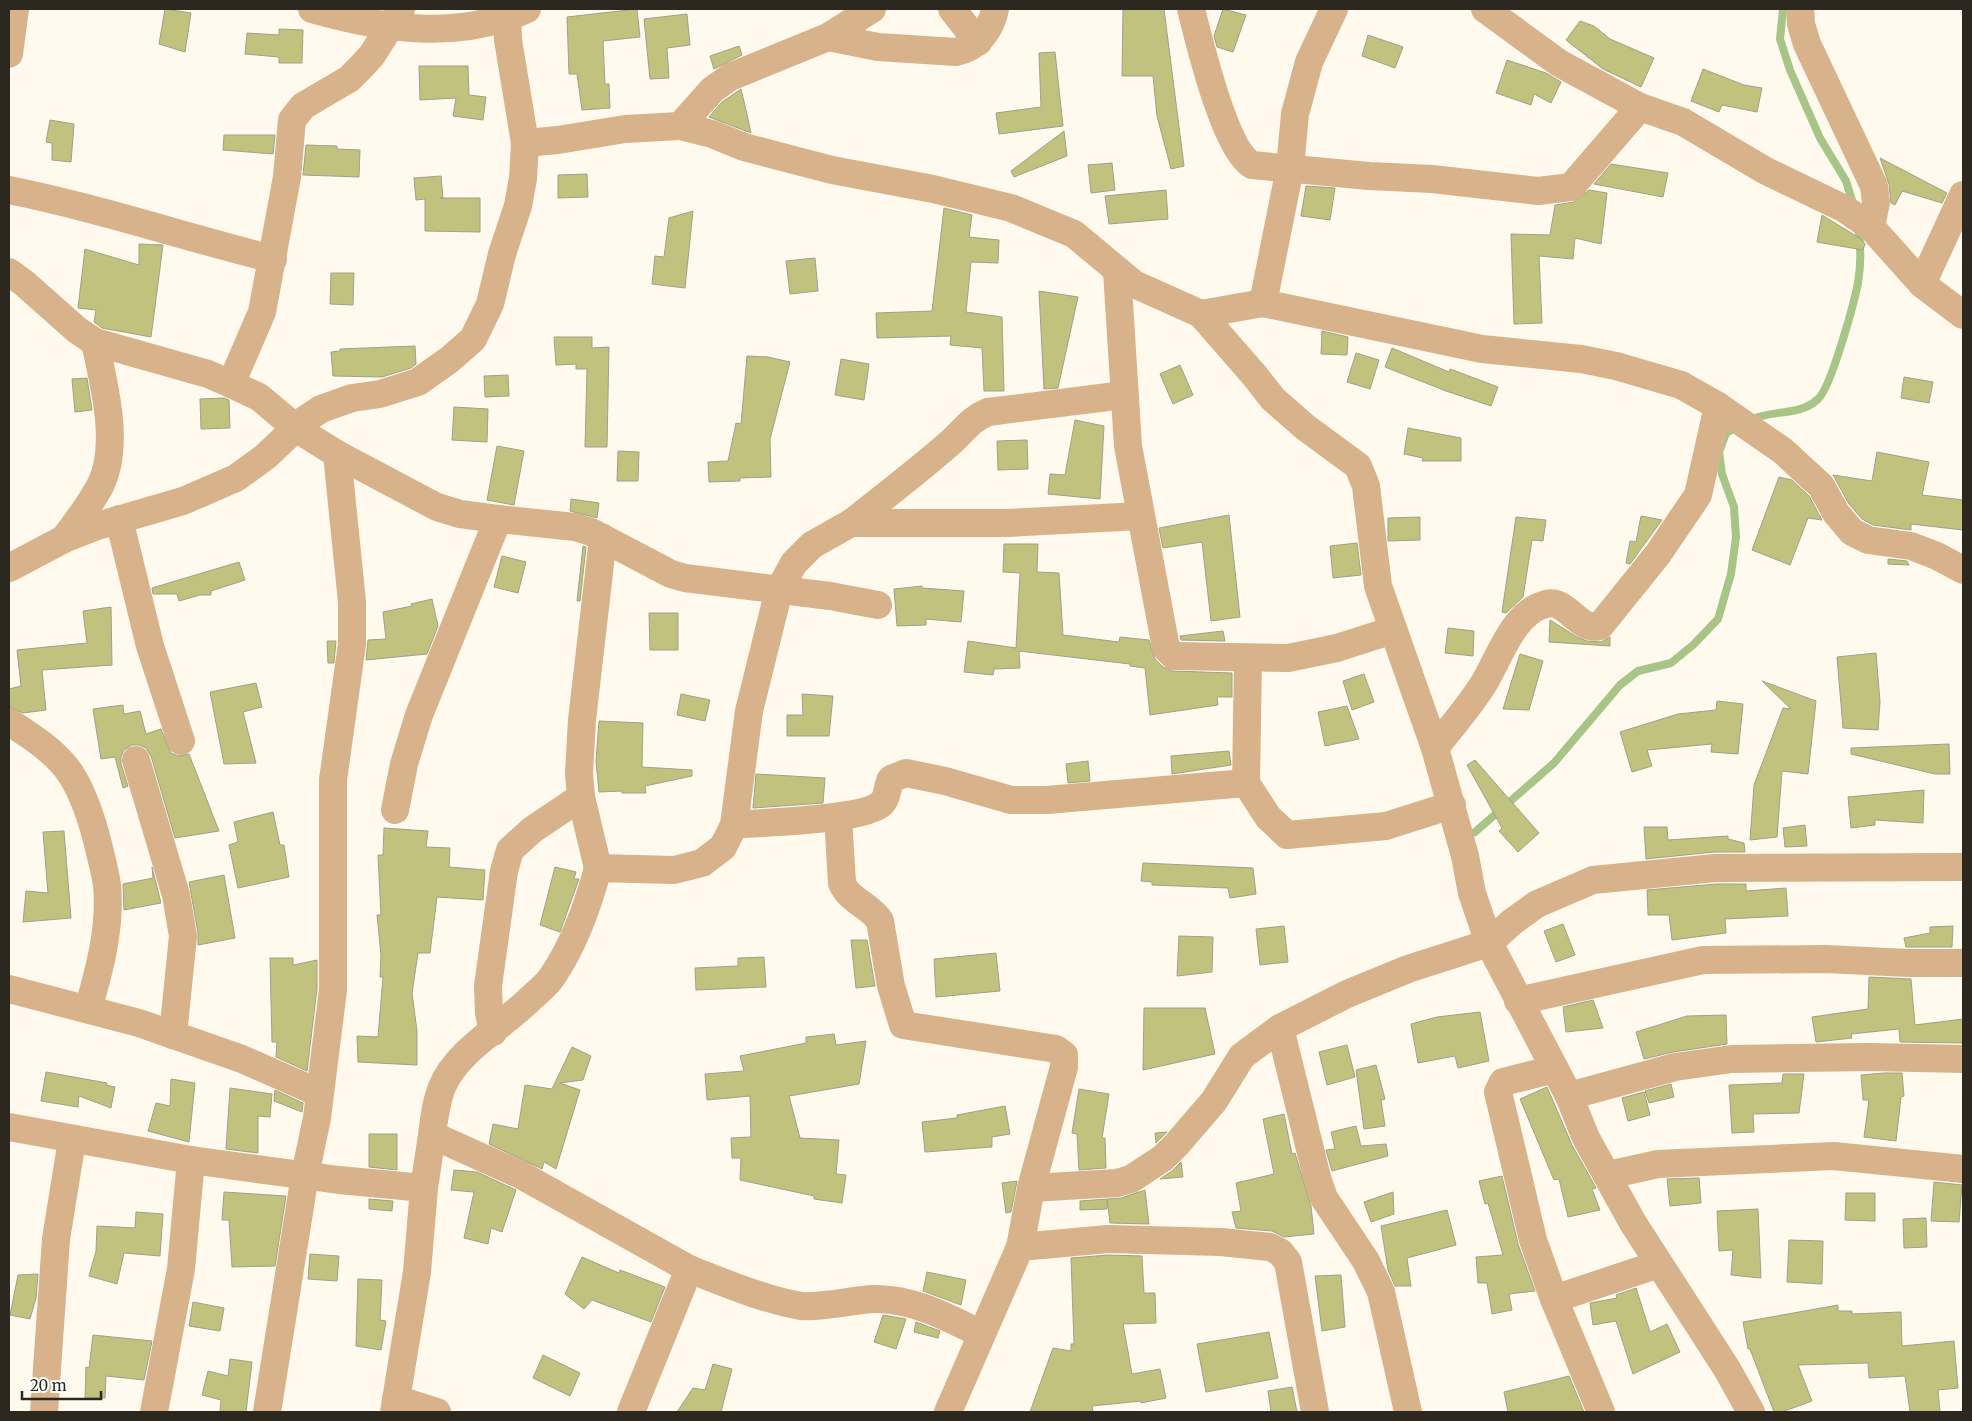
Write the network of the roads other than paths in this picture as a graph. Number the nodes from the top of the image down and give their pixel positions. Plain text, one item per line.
1 (15, 9) edge
2 (312, 9) edge
3 (872, 9) edge
4 (952, 9) edge
5 (996, 9) edge
6 (1191, 9) edge
7 (1334, 9) edge
8 (1486, 9) edge
9 (1800, 9) edge
10 (514, 12) edge
11 (396, 18) edge
12 (828, 37) junction
13 (978, 42) junction
14 (9, 54) edge
15 (1640, 107) junction
16 (680, 126) junction
17 (525, 142) junction
18 (1290, 168) junction
19 (9, 190) edge
20 (1963, 195) edge
21 (1871, 227) junction
22 (273, 259) junction
23 (1117, 271) junction
24 (9, 272) edge
25 (1922, 284) junction
26 (1263, 303) junction
27 (1201, 314) junction
28 (1963, 315) edge
29 (95, 342) junction
30 (231, 384) junction
31 (1124, 395) junction
32 (1718, 406) junction
33 (297, 429) junction
34 (337, 454) junction
35 (1140, 516) junction
36 (120, 519) junction
37 (498, 520) junction
38 (851, 523) junction
39 (603, 538) junction
40 (64, 539) junction
41 (9, 568) edge
42 (1963, 570) edge
43 (779, 590) junction
44 (878, 606) dead end
45 (1393, 630) junction
46 (1248, 659) junction
47 (9, 722) edge
48 (181, 741) dead end
49 (1435, 748) junction
50 (136, 760) dead end
51 (1246, 783) junction
52 (581, 796) junction
53 (1452, 805) junction
54 (395, 810) dead end
55 (838, 817) junction
56 (734, 825) junction
57 (1963, 866) edge
58 (598, 868) junction
59 (1489, 943) junction
60 (1963, 963) edge
61 (9, 989) edge
62 (1518, 1001) junction
63 (88, 1009) junction
64 (1280, 1028) junction
65 (493, 1032) junction
66 (173, 1035) junction
67 (1963, 1059) edge
68 (1555, 1069) junction
69 (319, 1093) junction
70 (1569, 1096) junction
71 (9, 1127) edge
72 (432, 1135) junction
73 (72, 1140) junction
74 (190, 1160) junction
75 (1963, 1168) edge
76 (305, 1174) junction
77 (1608, 1175) junction
78 (424, 1188) junction
79 (1031, 1188) junction
80 (1020, 1247) junction
81 (1659, 1264) junction
82 (688, 1269) junction
83 (1554, 1299) junction
84 (981, 1334) junction
85 (395, 1406) edge
86 (44, 1412) edge
87 (154, 1412) edge
88 (267, 1412) edge
89 (437, 1412) edge
90 (631, 1412) edge
91 (948, 1412) edge
92 (1315, 1412) edge
93 (1408, 1412) edge
94 (1601, 1412) edge
95 (1751, 1412) edge

1 - 14 street
2 - 11 street
3 - 12 street
4 - 13 street
5 - 13 street
6 - 18 street
7 - 18 street
8 - 15 street
9 - 21 street
10 - 11 street
10 - 17 street
11 - 22 street
12 - 13 street
12 - 16 street
15 - 18 street
15 - 21 street
16 - 17 street
16 - 23 street
17 - 33 street
18 - 26 street
19 - 22 street
20 - 25 street
21 - 25 street
22 - 30 street
23 - 27 street
23 - 31 street
24 - 29 street
25 - 28 street
26 - 27 street
26 - 32 street
27 - 45 street
29 - 30 street
29 - 40 street
30 - 33 street
31 - 35 street
31 - 38 street
32 - 42 street
32 - 49 street
33 - 34 street
33 - 36 street
34 - 37 street
34 - 69 street
35 - 38 street
35 - 46 street
36 - 40 street
36 - 48 street
37 - 39 street
37 - 54 street
38 - 43 street
39 - 43 street
39 - 52 street
40 - 41 street
43 - 44 street
43 - 56 street
45 - 46 street
45 - 49 street
46 - 51 street
47 - 63 street
49 - 53 street
50 - 66 street
51 - 53 street
51 - 55 street
52 - 58 street
52 - 65 street
53 - 59 street
55 - 56 street
55 - 79 street
56 - 58 street
57 - 59 street
58 - 65 street
59 - 62 street
59 - 64 street
60 - 62 street
61 - 63 street
62 - 68 street
63 - 66 street
64 - 79 street
64 - 93 street
65 - 72 street
66 - 69 street
67 - 70 street
68 - 70 street
68 - 83 street
69 - 76 street
70 - 77 street
71 - 73 street
72 - 78 street
72 - 82 street
73 - 74 street
73 - 86 street
74 - 76 street
74 - 87 street
75 - 77 street
76 - 78 street
76 - 88 street
77 - 81 street
78 - 85 street
79 - 80 street
80 - 84 street
80 - 92 street
81 - 83 street
81 - 95 street
82 - 84 street
82 - 90 street
83 - 94 street
84 - 91 street
85 - 89 street

